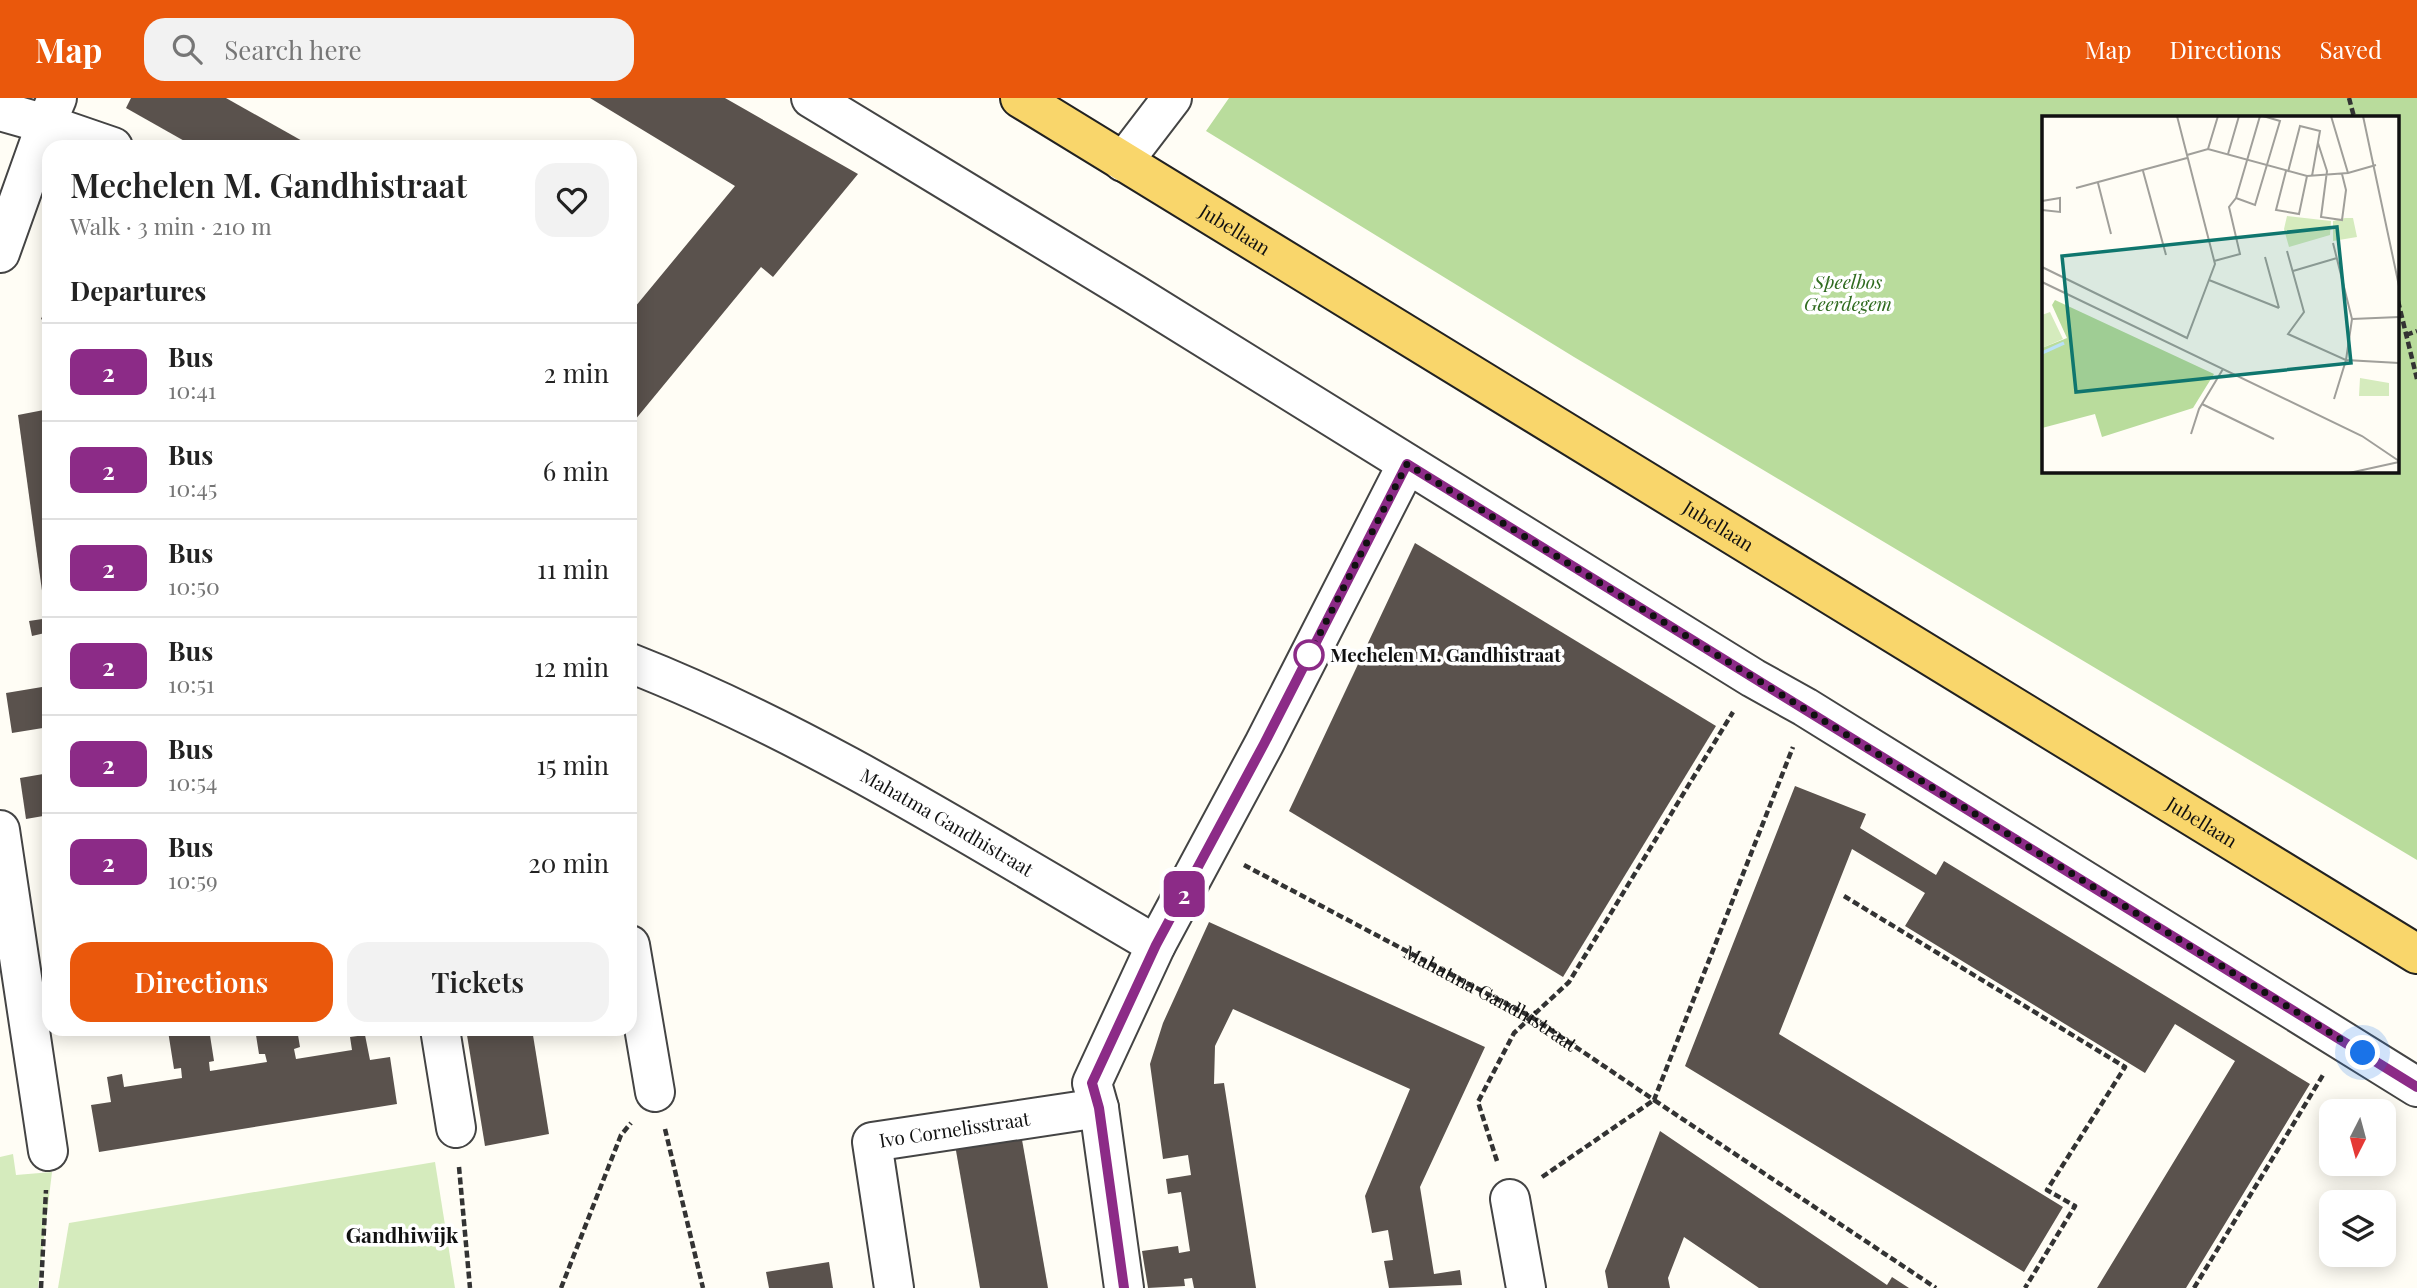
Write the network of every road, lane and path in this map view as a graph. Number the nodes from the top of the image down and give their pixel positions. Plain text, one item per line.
1 (811, 98) edge
2 (1020, 98) edge
3 (1172, 98) edge
4 (2349, 98) edge
5 (0, 111) edge
6 (51, 111) edge
7 (2354, 116) edge
8 (101, 140) edge
9 (1123, 162) junction
10 (0, 253) edge
11 (2400, 310) edge
12 (2417, 331) edge
13 (2406, 335) junction
14 (2417, 379) edge
15 (1407, 464) junction
16 (637, 666) edge
17 (1753, 678) junction
18 (1805, 707) junction
19 (0, 830) edge
20 (1209, 847) junction
21 (1844, 896) dead end
22 (1156, 945) junction
23 (2417, 954) edge
24 (637, 985) edge
25 (1533, 1018) junction
26 (38, 1019) edge
27 (441, 1036) edge
28 (2325, 1072) dead end
29 (2417, 1087) edge
30 (656, 1092) junction
31 (1654, 1100) junction
32 (1099, 1108) junction
33 (456, 1128) joint
34 (48, 1151) joint
35 (1510, 1199) junction
36 (41, 1288) edge
37 (470, 1288) edge
38 (561, 1288) edge
39 (703, 1288) edge
40 (894, 1288) edge
41 (1124, 1288) edge
42 (1526, 1288) edge
43 (1936, 1288) edge
44 (2025, 1288) edge
45 (2194, 1288) edge

1 - 15 street
2 - 9 main road, Jubellaan
3 - 9 street
4 - 7 path
5 - 6 street
6 - 8 street
6 - 10 street
9 - 23 main road, Jubellaan
11 - 13 path
12 - 13 path
13 - 14 path
15 - 17 street
15 - 20 street
16 - 22 street, Mahatma Gandhistraat
17 - 18 street
17 - 25 path
18 - 29 street
18 - 31 path
19 - 26 street
20 - 22 street
20 - 25 path, Mahatma Gandhistraat
21 - 44 path
22 - 32 street
24 - 30 street
25 - 31 path, Mahatma Gandhistraat
25 - 35 path
26 - 34 street
27 - 33 street
28 - 45 path
30 - 38 path
30 - 39 path
31 - 35 path
31 - 43 path, Mahatma Gandhistraat
32 - 40 street, Ivo Cornelisstraat
32 - 41 street
33 - 37 path
34 - 36 path
35 - 42 street

